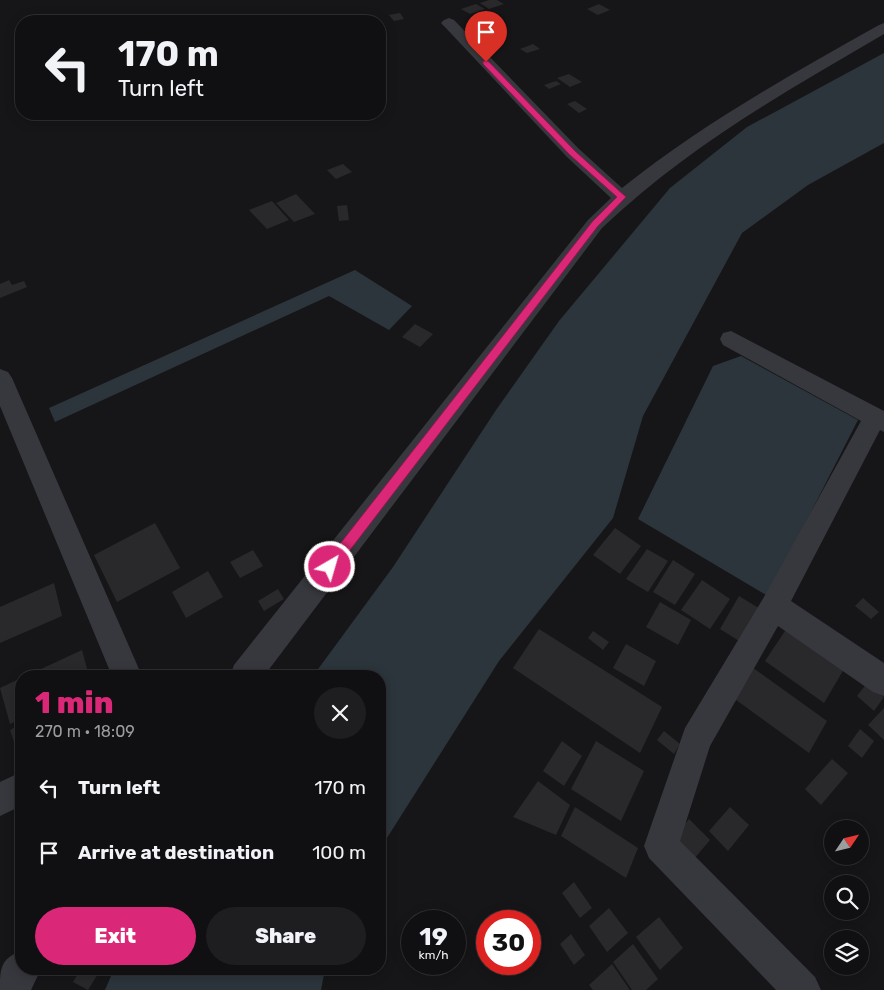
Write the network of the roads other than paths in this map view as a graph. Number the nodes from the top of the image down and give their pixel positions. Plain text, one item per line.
1 (449, 23) dead end
2 (884, 28) edge
3 (621, 197) junction
4 (731, 339) dead end
5 (0, 378) edge
6 (880, 420) edge
7 (774, 606) junction
8 (124, 670) edge
9 (250, 670) edge
10 (884, 681) edge
11 (15, 792) edge
12 (0, 799) edge
13 (18, 975) edge
14 (9, 990) edge
15 (802, 990) edge

1 - 3 street
2 - 3 street
3 - 9 street
4 - 6 street
5 - 8 street
6 - 7 street
7 - 10 street
7 - 15 street
11 - 12 street
13 - 14 street

